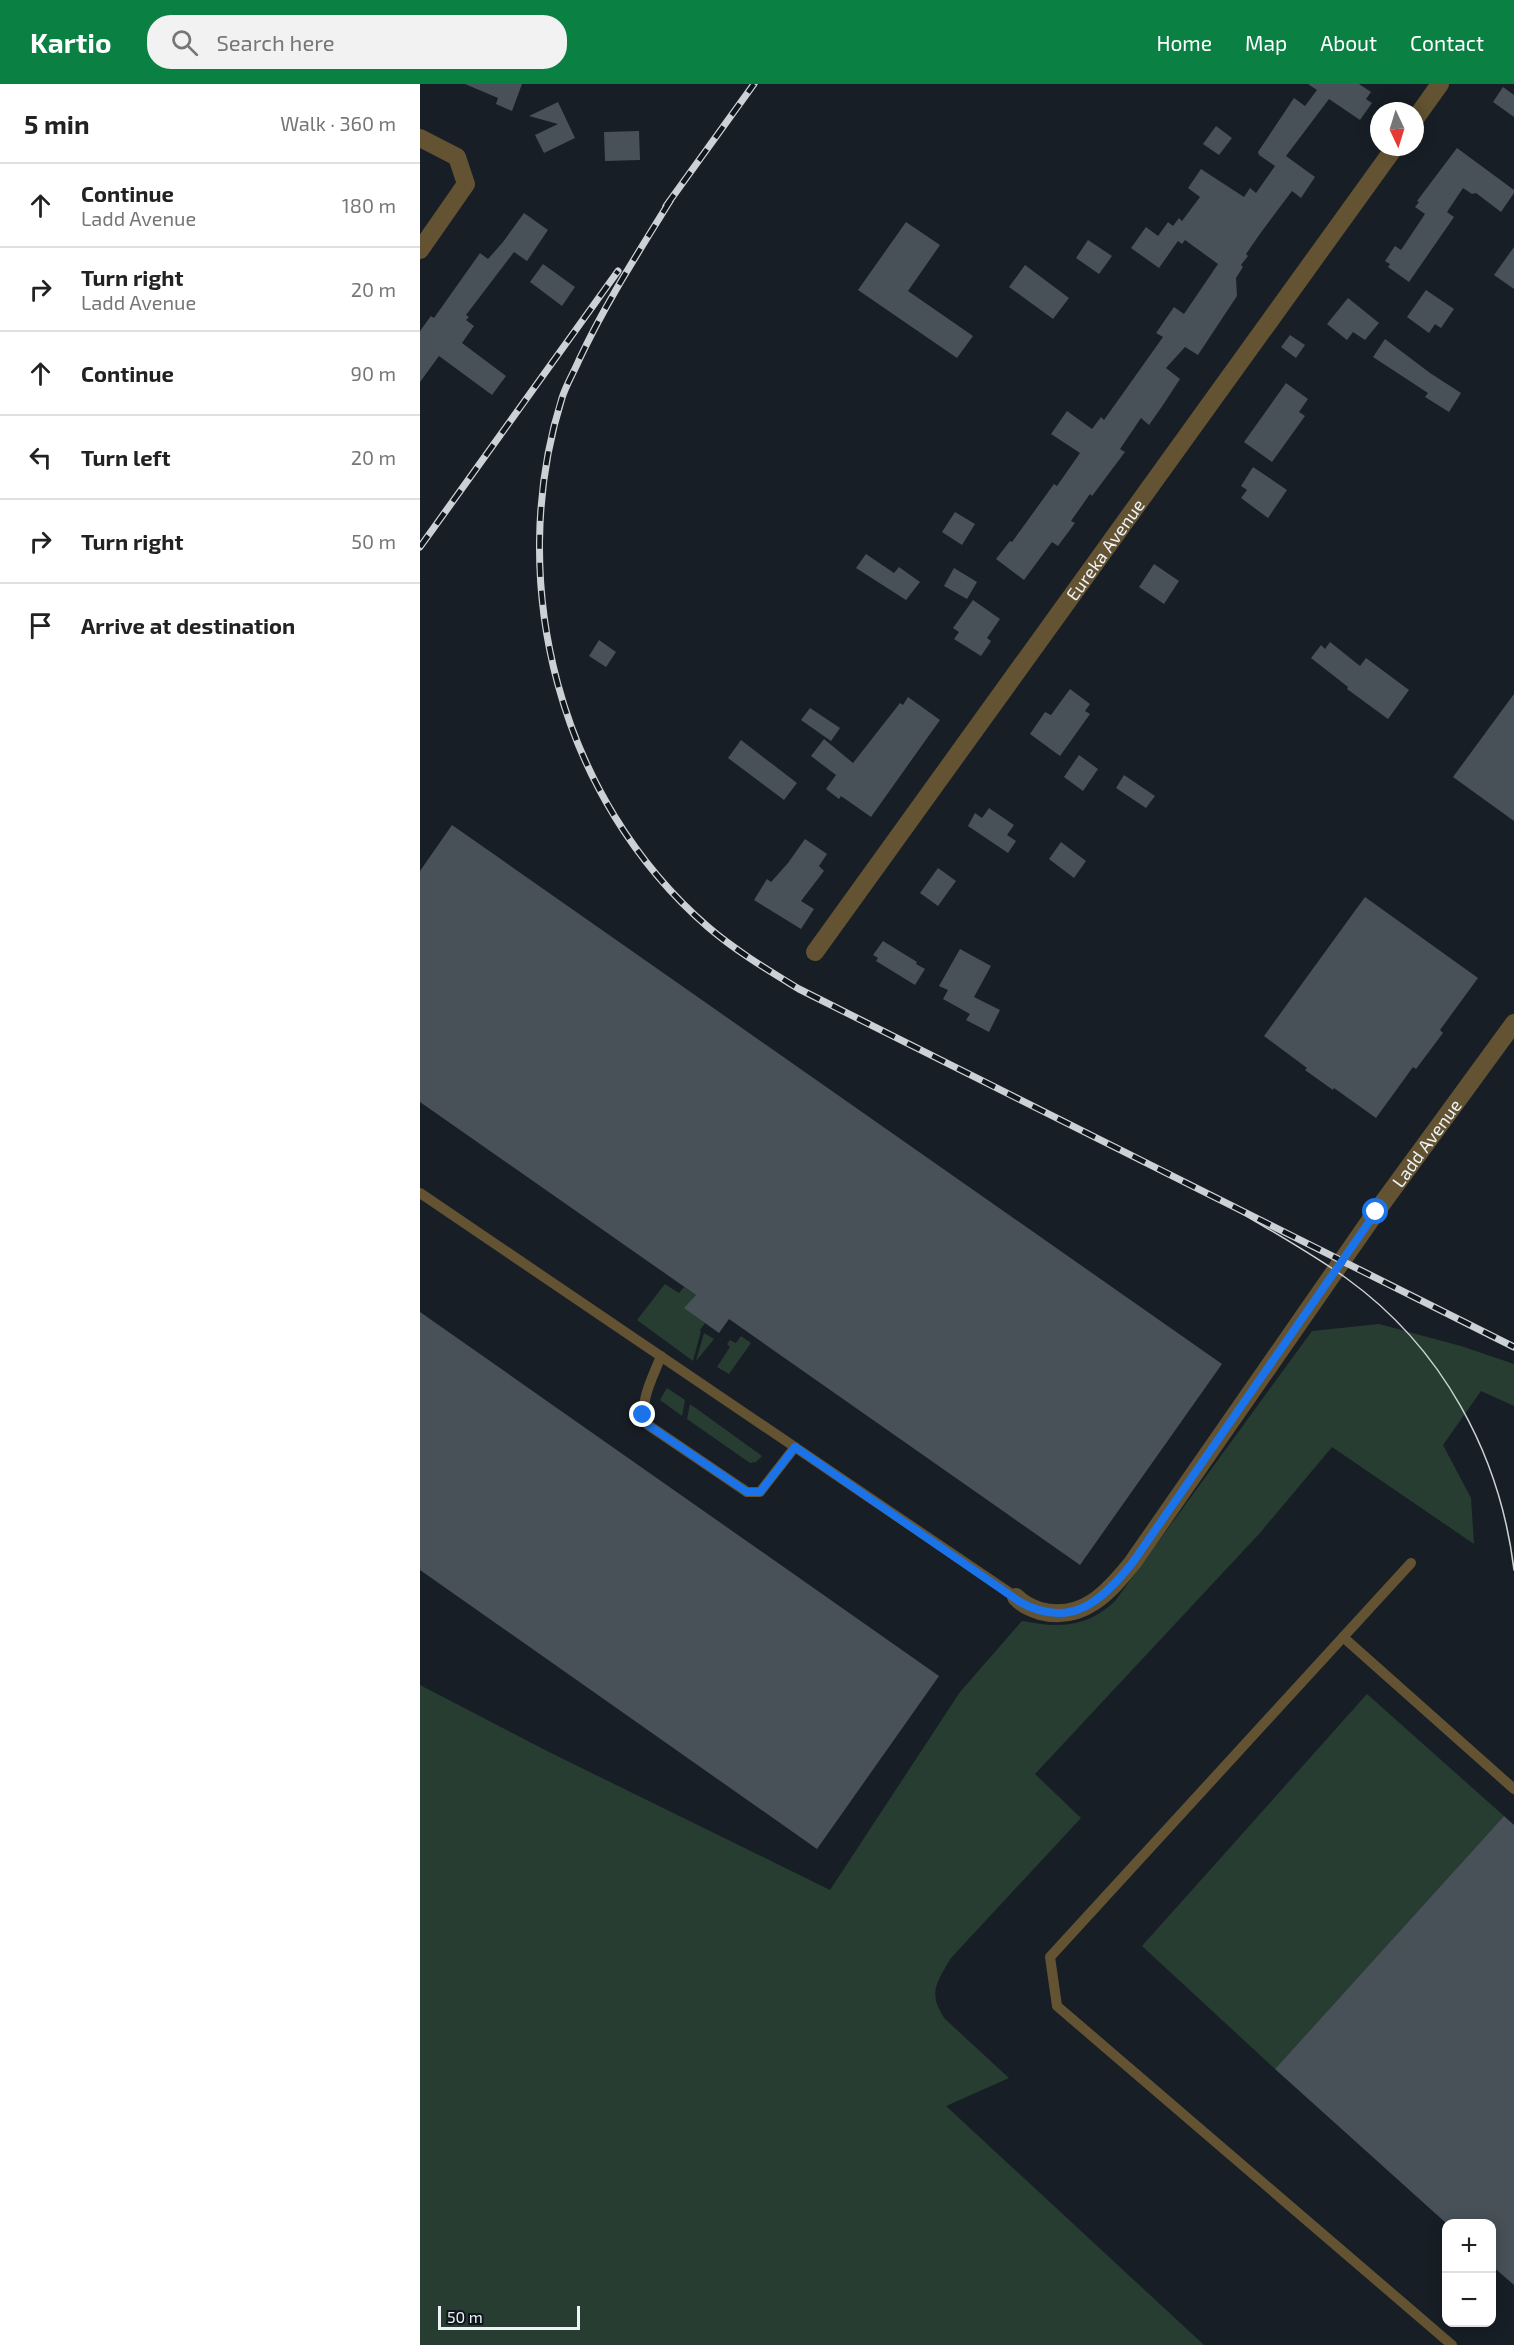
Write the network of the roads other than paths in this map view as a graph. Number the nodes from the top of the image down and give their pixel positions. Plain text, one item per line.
1 (1440, 84) edge
2 (1424, 106) edge
3 (420, 138) edge
4 (1389, 156) edge
5 (420, 249) edge
6 (815, 952) dead end
7 (1514, 1023) edge
8 (420, 1193) edge
9 (661, 1356) junction
10 (795, 1447) junction
11 (1411, 1563) dead end
12 (1016, 1597) joint
13 (1343, 1637) junction
14 (1514, 1789) edge
15 (1452, 2345) edge

1 - 2 street
3 - 5 street
4 - 6 street, Eureka Avenue
7 - 12 street, Ladd Avenue
8 - 9 lane
9 - 10 lane
9 - 10 lane
10 - 12 lane
11 - 13 lane
13 - 14 lane
13 - 15 lane

